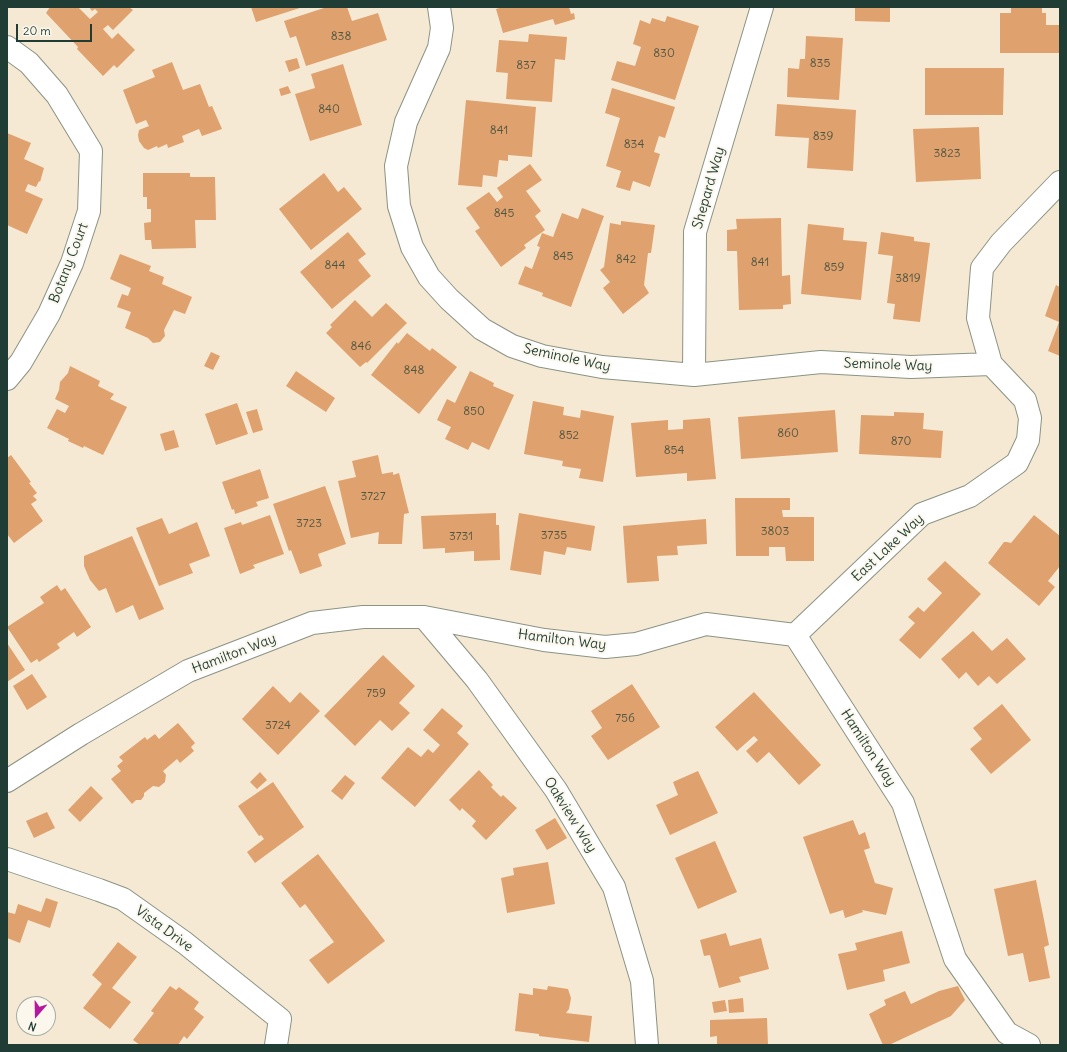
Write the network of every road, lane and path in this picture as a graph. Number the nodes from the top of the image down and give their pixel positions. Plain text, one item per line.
1 (440, 7) edge
2 (762, 7) edge
3 (7, 47) edge
4 (1060, 182) edge
5 (991, 364) junction
6 (694, 375) junction
7 (7, 379) edge
8 (424, 617) junction
9 (795, 635) junction
10 (7, 781) edge
11 (7, 859) edge
12 (276, 1045) edge
13 (647, 1045) edge
14 (1030, 1045) edge

1 - 6 street, Seminole Way
2 - 6 street, Shepard Way
3 - 7 street, Botany Court
4 - 5 street, East Lake Way
5 - 6 street, Seminole Way
5 - 9 street, East Lake Way
8 - 9 street, Hamilton Way
8 - 10 street, Hamilton Way
8 - 13 street, Oakview Way
9 - 14 street, Hamilton Way
11 - 12 street, Vista Drive

